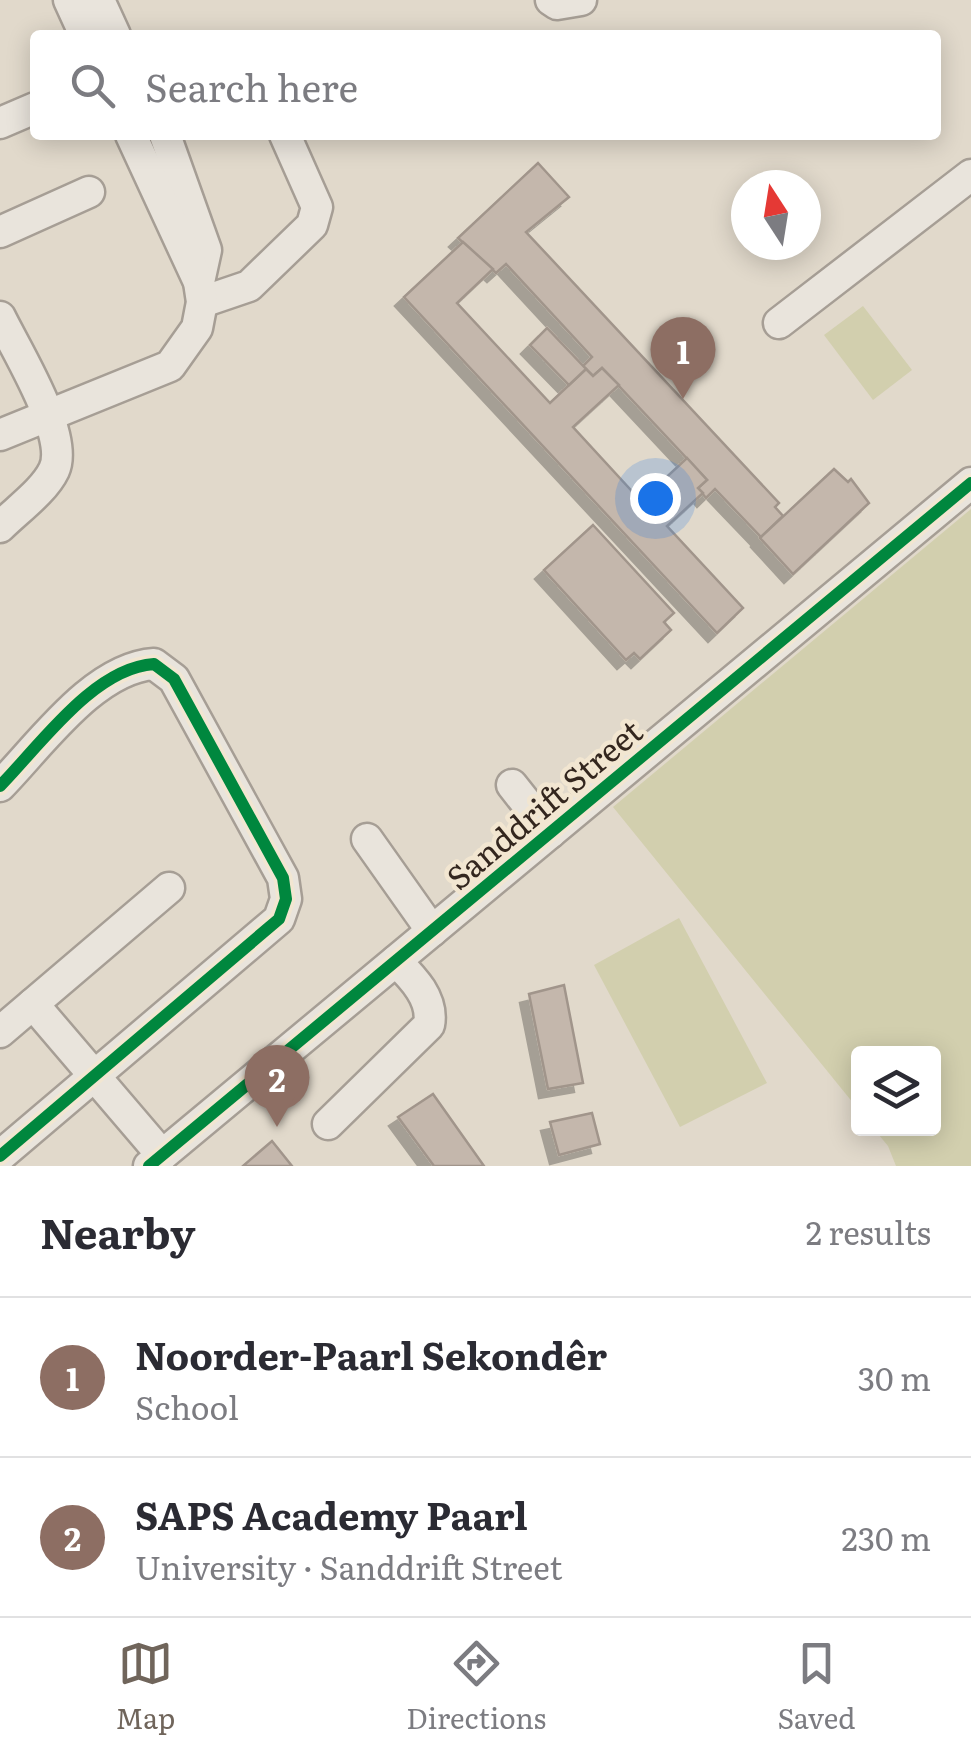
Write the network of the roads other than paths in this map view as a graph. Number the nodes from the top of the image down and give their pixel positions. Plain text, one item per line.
1 (69, 0) edge
2 (99, 0) edge
3 (551, 0) edge
4 (581, 0) edge
5 (83, 30) edge
6 (113, 30) edge
7 (30, 110) edge
8 (0, 124) edge
9 (133, 140) edge
10 (167, 140) edge
11 (288, 140) edge
12 (971, 175) edge
13 (89, 192) dead end
14 (0, 232) edge
15 (200, 292) junction
16 (0, 316) edge
17 (779, 323) dead end
18 (48, 416) junction
19 (0, 435) edge
20 (971, 483) edge
21 (0, 527) edge
22 (0, 786) edge
23 (512, 786) dead end
24 (550, 833) junction
25 (367, 839) dead end
26 (169, 888) dead end
27 (432, 931) junction
28 (396, 961) junction
29 (34, 1004) junction
30 (0, 1032) edge
31 (96, 1077) junction
32 (328, 1124) dead end
33 (0, 1156) edge
34 (156, 1161) edge

1 - 5 street
2 - 6 street
3 - 4 street
7 - 8 street
9 - 15 street
10 - 15 street
11 - 15 street
12 - 17 street
13 - 14 street
15 - 18 street
16 - 18 street
18 - 19 street
18 - 21 street
20 - 24 street, Sanddrift Street
22 - 31 street
23 - 24 street
24 - 27 street, Sanddrift Street
25 - 27 street
26 - 29 street
27 - 28 street, Sanddrift Street
28 - 32 street
28 - 34 street, Sanddrift Street
29 - 30 street
29 - 31 street
31 - 33 street
31 - 34 street

